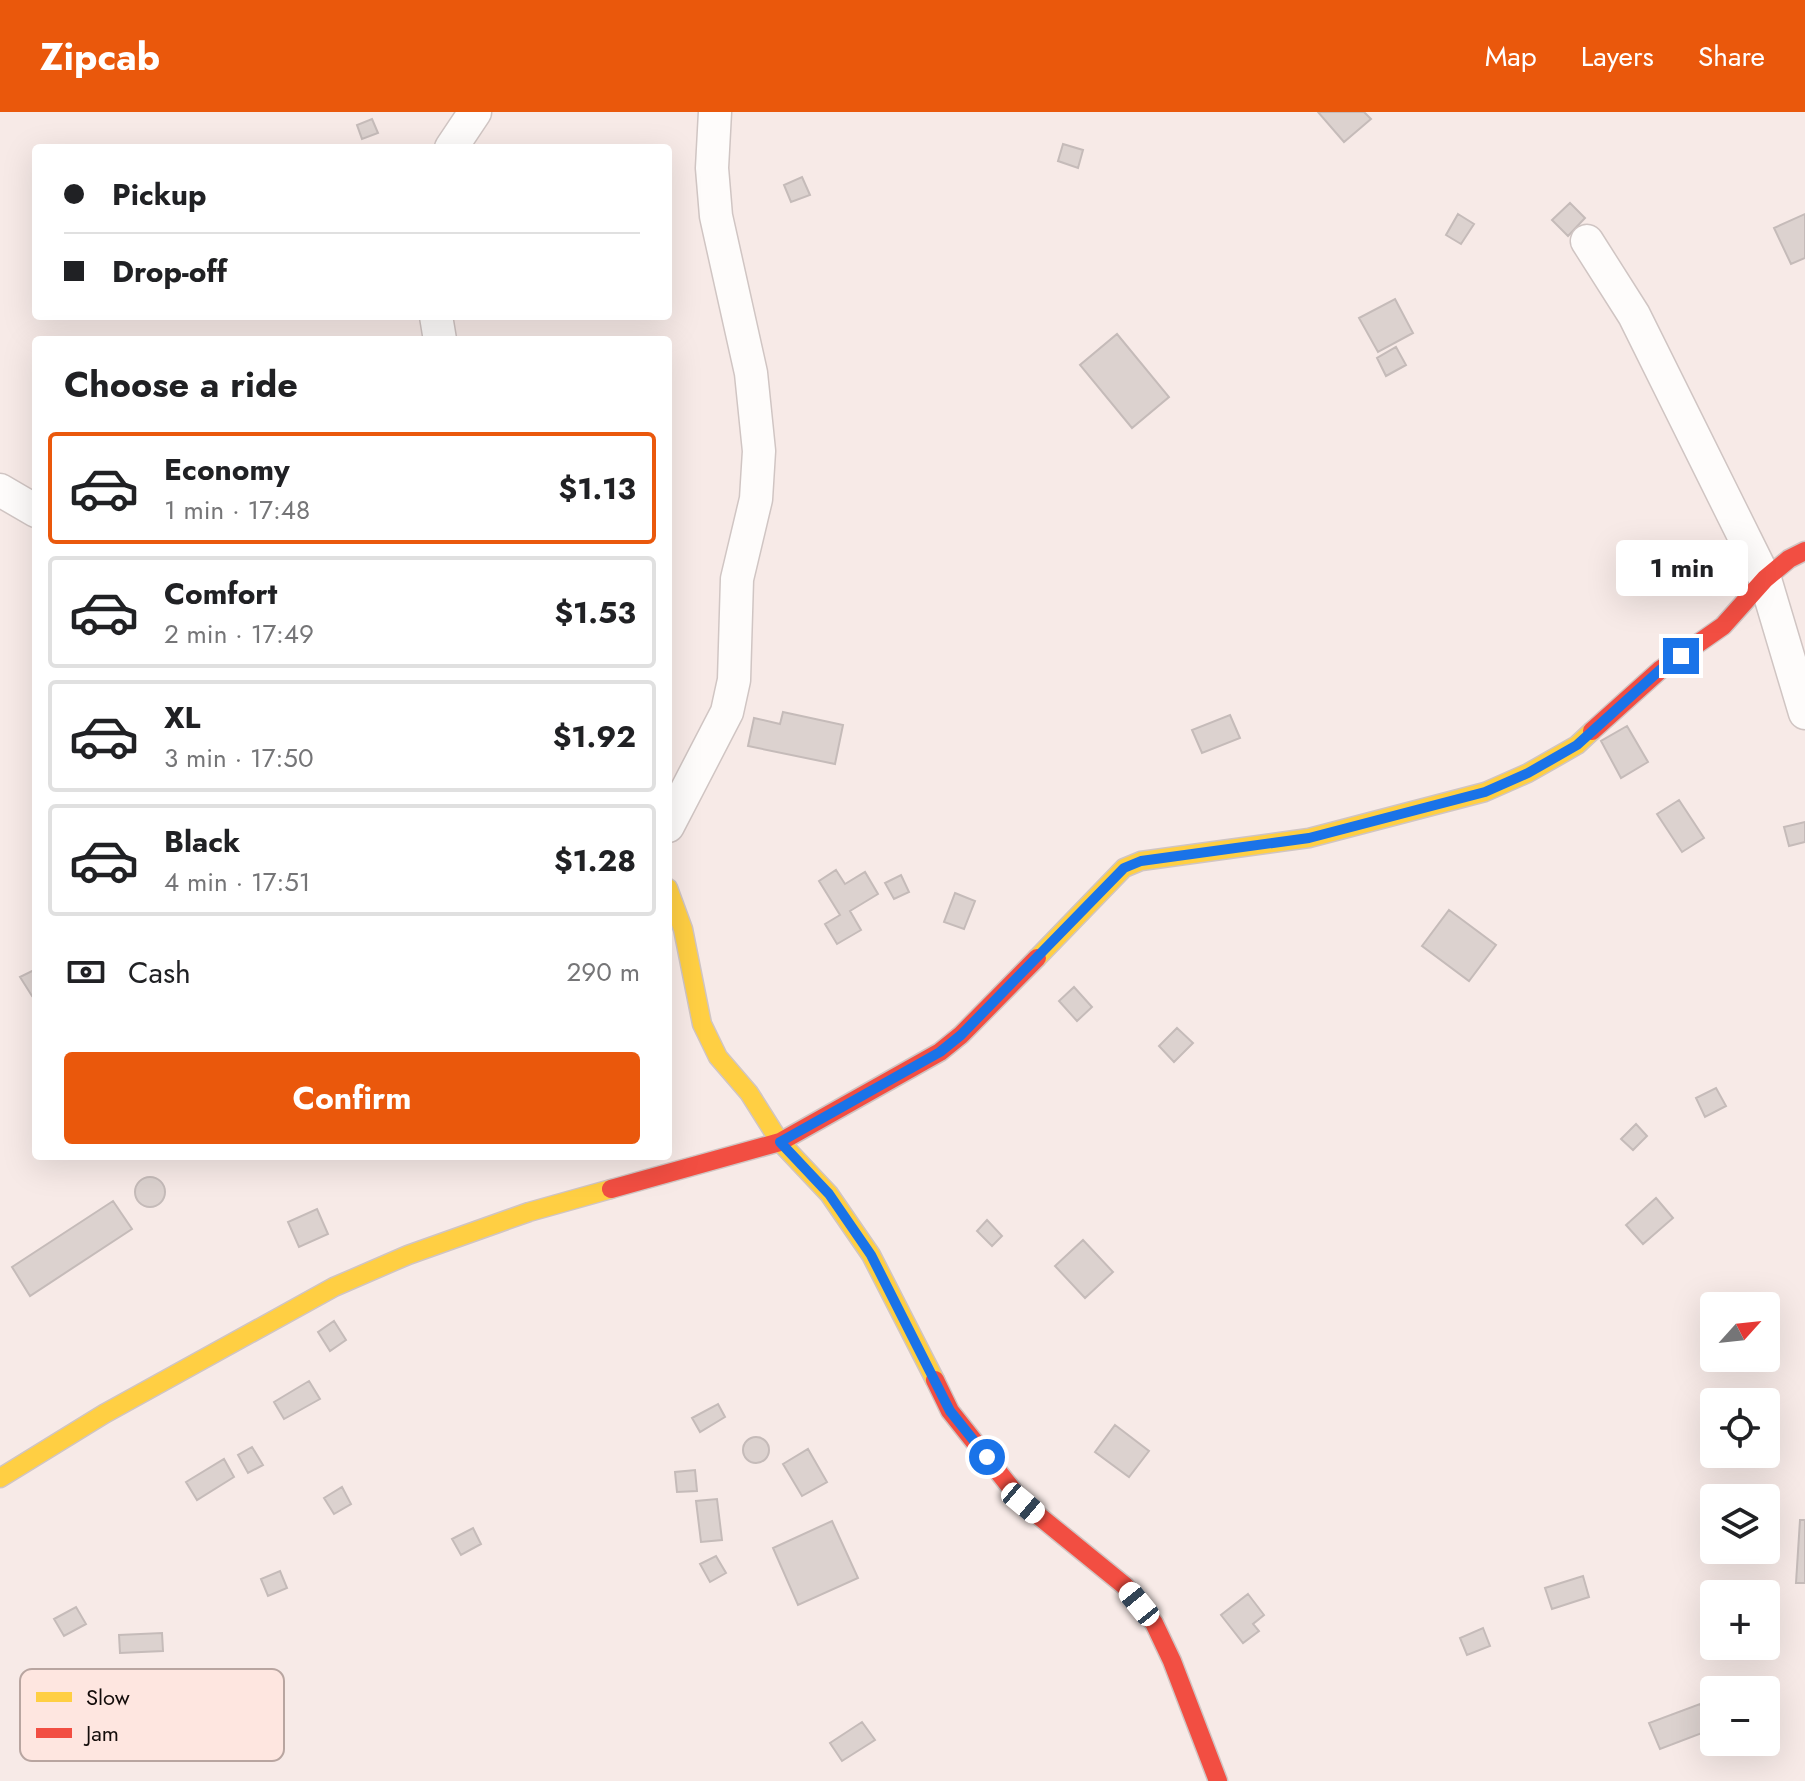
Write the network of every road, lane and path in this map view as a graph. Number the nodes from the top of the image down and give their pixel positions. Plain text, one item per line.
1 (475, 112) edge
2 (715, 112) edge
3 (454, 144) edge
4 (1587, 241) dead end
5 (0, 490) edge
6 (32, 509) edge
7 (1805, 551) edge
8 (1765, 579) junction
9 (1805, 713) edge
10 (672, 818) edge
11 (672, 899) edge
12 (780, 1142) junction
13 (0, 1478) edge
14 (1218, 1781) edge

1 - 3 street
2 - 10 street
4 - 8 street
5 - 6 street
7 - 8 street
8 - 9 street
8 - 12 street
11 - 12 street
12 - 13 street
12 - 14 street

